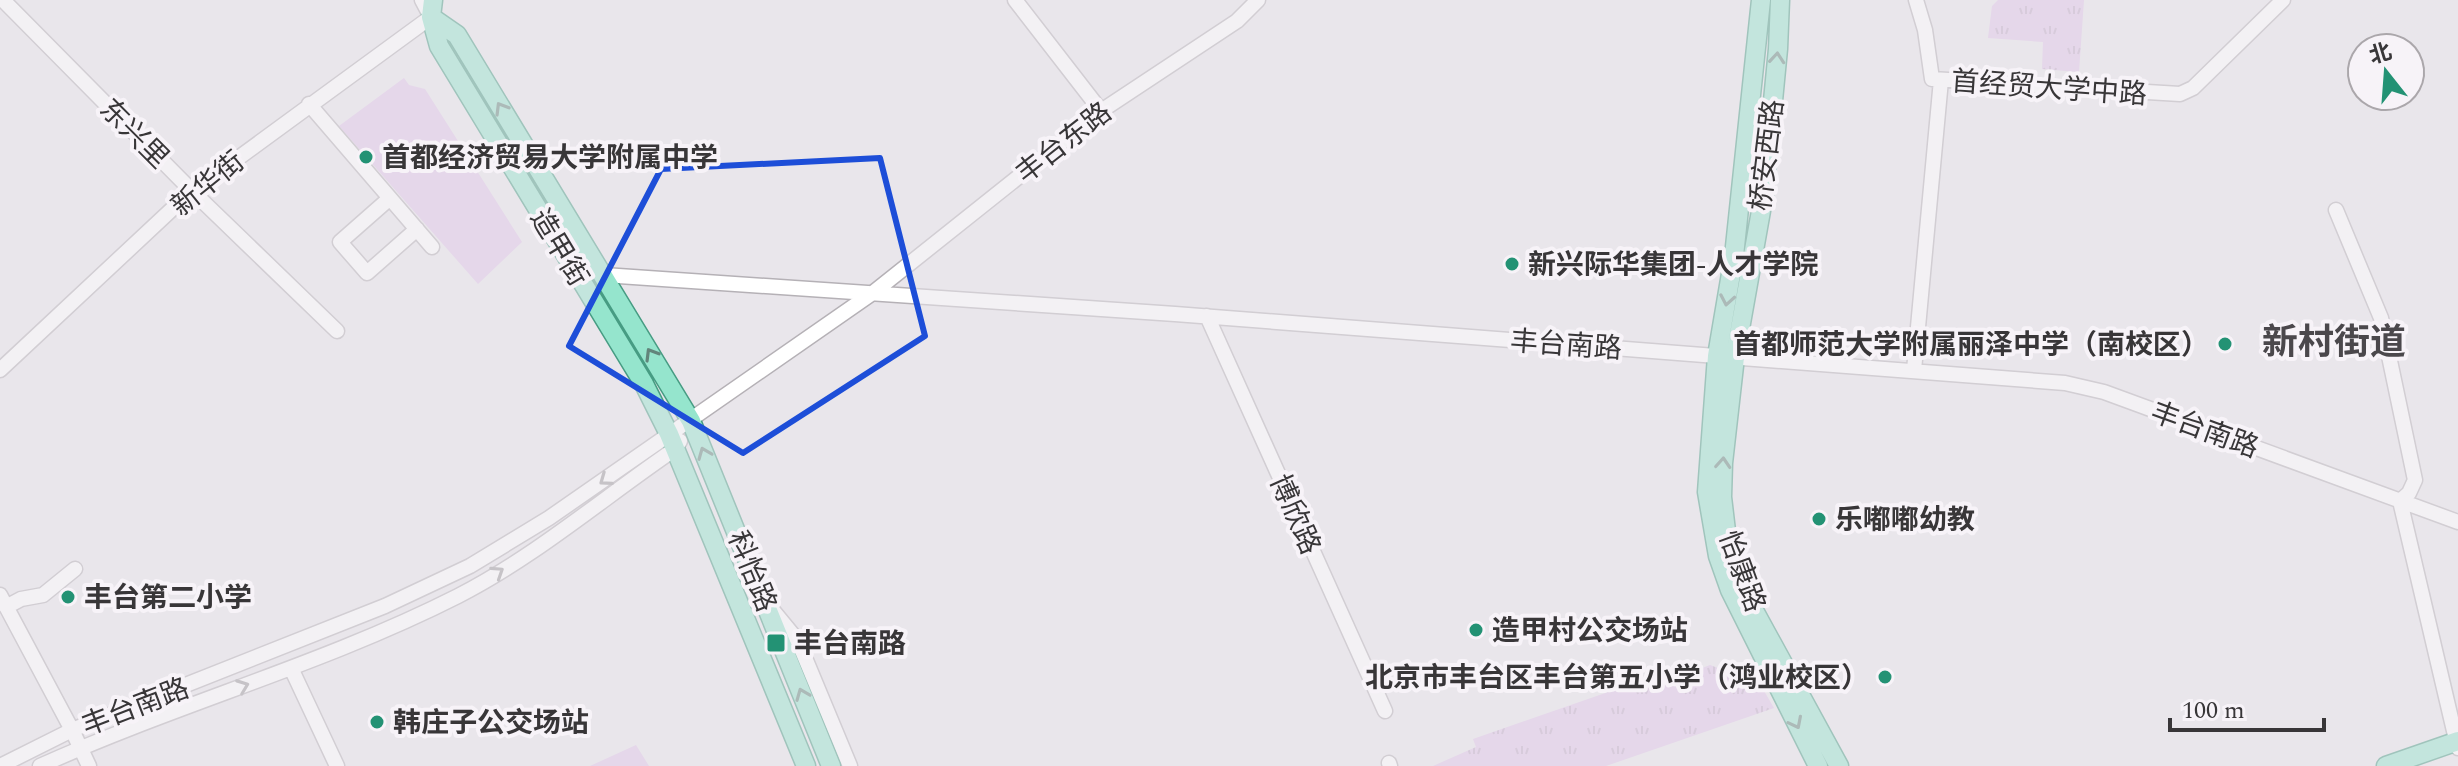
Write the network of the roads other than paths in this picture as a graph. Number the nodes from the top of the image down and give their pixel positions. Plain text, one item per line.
1 (3, 0) edge
2 (422, 0) edge
3 (448, 0) edge
4 (1015, 0) edge
5 (1258, 0) edge
6 (1761, 0) edge
7 (1780, 0) edge
8 (1916, 0) edge
9 (2280, 1) edge
10 (432, 9) edge
11 (1936, 80) junction
12 (309, 104) junction
13 (1101, 111) junction
14 (192, 191) junction
15 (390, 198) junction
16 (2336, 210) dead end
17 (417, 229) junction
18 (432, 247) dead end
19 (604, 275) junction
20 (874, 292) junction
21 (1207, 316) junction
22 (337, 331) dead end
23 (1726, 356) junction
24 (0, 370) edge
25 (1914, 370) junction
26 (691, 421) junction
27 (672, 442) junction
28 (2400, 501) junction
29 (2458, 522) edge
30 (75, 569) dead end
31 (3, 601) edge
32 (765, 601) junction
33 (291, 668) junction
34 (1385, 711) dead end
35 (72, 730) junction
36 (2458, 744) edge
37 (81, 749) junction
38 (0, 766) edge
39 (40, 766) edge
40 (89, 766) edge
41 (337, 766) edge
42 (806, 766) edge
43 (831, 766) edge
44 (850, 766) edge
45 (1818, 766) edge
46 (1839, 766) edge
47 (2386, 766) edge

1 - 14 street, 东兴里
2 - 10 street, 造甲街
3 - 10 main road
4 - 13 street
5 - 13 street, 丰台东路
6 -> 23 main road, 桥安西路
23 -> 7 main road, 桥安西路
8 - 11 street
9 - 11 street, 首经贸大学中路
10 - 12 street, 新华街
19 -> 10 main road, 造甲街
10 - 27 main road, 造甲街
11 - 25 street
12 - 14 street, 新华街
12 - 15 street
13 - 20 street, 丰台东路
14 - 22 street, 东兴里
14 - 24 street, 新华街
15 - 17 street
15 - 17 street
16 - 28 street
17 - 18 street
19 - 20 street, 造甲街
26 -> 19 main road, 造甲街
20 - 21 street, 丰台南路
20 - 26 street, 丰台南路
21 - 23 street, 丰台南路
21 - 34 street, 博欣路
23 - 25 street, 丰台南路
23 -> 45 main road, 怡康路
46 -> 23 main road, 怡康路
25 - 28 street, 丰台南路
26 - 27 street, 丰台南路
32 -> 26 main road, 科怡路
33 -> 27 street, 丰台南路
27 -> 35 street, 丰台南路
27 - 42 main road, 科怡路
28 - 29 street, 丰台南路
28 - 36 street
30 - 31 street
31 - 35 street
43 -> 32 main road, 科怡路
32 - 44 street
37 -> 33 street, 丰台南路
33 - 41 street
35 - 37 street
35 - 38 street, 丰台南路
36 - 47 main road
37 - 39 street, 丰台南路
37 - 40 street

